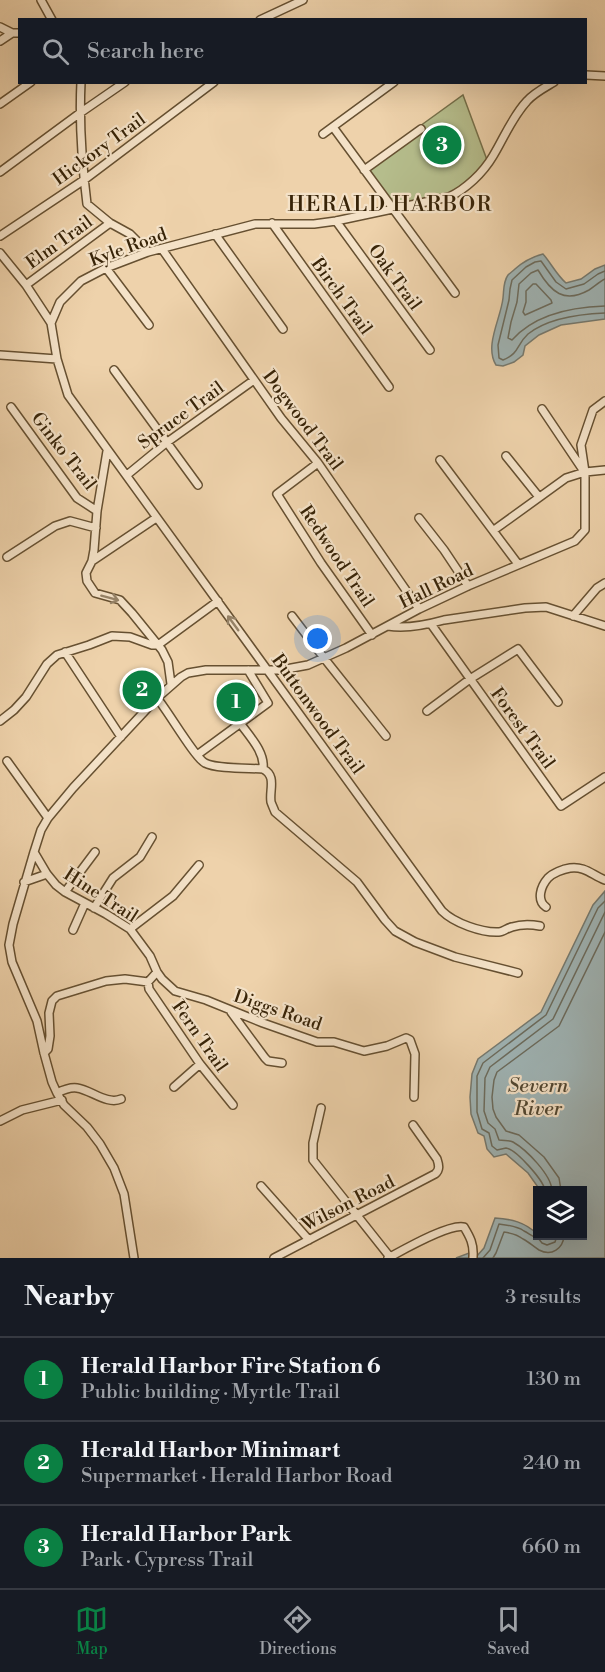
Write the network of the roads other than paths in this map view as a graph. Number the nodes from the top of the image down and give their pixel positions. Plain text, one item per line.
1 (40, 0) edge
2 (303, 0) edge
3 (51, 18) edge
4 (264, 18) edge
5 (0, 27) edge
6 (16, 33) edge
7 (0, 41) edge
8 (587, 75) edge
9 (605, 76) edge
10 (29, 84) edge
11 (81, 84) edge
12 (122, 84) edge
13 (211, 84) edge
14 (391, 84) edge
15 (551, 84) edge
16 (0, 104) edge
17 (80, 113) junction
18 (333, 127) junction
19 (421, 129) dead end
20 (323, 134) dead end
21 (364, 170) junction
22 (0, 172) edge
23 (84, 180) junction
24 (393, 209) junction
25 (336, 221) junction
26 (110, 224) junction
27 (272, 224) junction
28 (215, 234) junction
29 (0, 236) edge
30 (162, 249) junction
31 (148, 252) junction
32 (0, 253) edge
33 (106, 268) junction
34 (26, 285) junction
35 (455, 293) dead end
36 (51, 323) junction
37 (149, 325) dead end
38 (283, 329) dead end
39 (430, 350) dead end
40 (0, 355) edge
41 (57, 359) junction
42 (114, 370) dead end
43 (254, 380) junction
44 (389, 387) dead end
45 (605, 401) edge
46 (11, 407) dead end
47 (542, 409) dead end
48 (166, 443) junction
49 (107, 451) junction
50 (506, 456) dead end
51 (440, 460) dead end
52 (318, 463) junction
53 (605, 470) edge
54 (585, 472) junction
55 (126, 475) junction
56 (198, 485) dead end
57 (539, 497) junction
58 (98, 511) junction
59 (156, 518) junction
60 (419, 518) dead end
61 (96, 528) junction
62 (494, 530) junction
63 (7, 557) dead end
64 (92, 561) junction
65 (518, 564) junction
66 (605, 583) edge
67 (468, 586) junction
68 (218, 601) junction
69 (419, 609) junction
70 (292, 616) dead end
71 (573, 616) junction
72 (431, 624) junction
73 (388, 626) junction
74 (605, 626) edge
75 (372, 635) junction
76 (158, 645) junction
77 (65, 652) junction
78 (324, 658) junction
79 (248, 670) junction
80 (267, 670) junction
81 (470, 679) junction
82 (169, 686) junction
83 (157, 698) junction
84 (558, 702) dead end
85 (427, 711) dead end
86 (0, 721) edge
87 (240, 723) junction
88 (386, 736) dead end
89 (120, 737) junction
90 (197, 754) junction
91 (7, 761) dead end
92 (263, 769) junction
93 (605, 777) edge
94 (48, 818) junction
95 (152, 837) dead end
96 (34, 852) junction
97 (95, 852) dead end
98 (199, 865) dead end
99 (47, 874) junction
100 (605, 880) edge
101 (24, 882) junction
102 (65, 892) junction
103 (85, 903) junction
104 (546, 907) dead end
105 (94, 908) junction
106 (540, 926) dead end
107 (130, 929) junction
108 (73, 930) dead end
109 (157, 972) junction
110 (518, 973) dead end
111 (148, 982) junction
112 (231, 1010) junction
113 (44, 1053) junction
114 (282, 1064) dead end
115 (200, 1065) junction
116 (174, 1087) dead end
117 (57, 1092) junction
118 (414, 1097) dead end
119 (121, 1099) dead end
120 (62, 1100) junction
121 (233, 1105) dead end
122 (321, 1108) dead end
123 (0, 1121) edge
124 (413, 1125) dead end
125 (261, 1186) dead end
126 (358, 1216) junction
127 (309, 1240) junction
128 (473, 1257) edge
129 (134, 1258) edge
130 (274, 1258) edge
131 (390, 1258) edge

1 - 3 street
2 - 4 street
5 - 6 street
6 - 7 street
8 - 9 street
10 - 16 street
11 - 17 street
12 - 17 street
13 - 23 street, Hickory Trail
14 - 18 street
15 - 24 street, Kyle Road
17 - 22 street
17 - 23 street
18 - 20 street
18 - 21 street
19 - 21 street
21 - 24 street
23 - 26 street
23 - 29 street, Hickory Trail
24 - 25 street, Kyle Road
24 - 35 street
25 - 27 street, Kyle Road
25 - 39 street, Oak Trail
26 - 31 street
26 - 34 street, Elm Trail
27 - 28 street, Kyle Road
27 - 44 street, Birch Trail
28 - 30 street, Kyle Road
28 - 38 street
30 - 31 street, Kyle Road
30 - 43 street, Dogwood Trail
31 - 33 street, Kyle Road
32 - 34 street
33 - 36 street, Kyle Road
33 - 37 street
34 - 36 street
36 - 41 street
40 - 41 street
41 - 49 street
42 - 48 street
43 - 48 street, Spruce Trail
43 - 52 street, Dogwood Trail
45 - 54 street, Hall Road
46 - 58 street, Ginko Trail
47 - 54 street
48 - 55 street, Spruce Trail
48 - 56 street
49 - 55 street, Buttonwood Trail
49 - 58 street
50 - 57 street
51 - 62 street
52 - 69 street, Dogwood Trail
52 - 75 street, Redwood Trail
53 - 54 street
54 - 57 street
54 - 65 street, Hall Road
55 - 59 street, Buttonwood Trail
57 - 62 street
58 - 61 street
59 - 64 street
59 - 68 street, Buttonwood Trail
60 - 67 street
61 - 63 street
61 - 64 street
62 - 65 street
64 -> 76 street
65 - 67 street, Hall Road
66 - 71 street
67 - 69 street, Hall Road
68 - 76 street
80 -> 68 street, Buttonwood Trail
69 - 73 street, Hall Road
70 - 78 street
71 - 72 street
71 - 74 street
72 - 73 street
72 - 81 street, Forest Trail
73 - 75 street, Hall Road
75 - 78 street, Hall Road
76 - 77 street
76 - 82 street
77 - 86 street
77 - 89 street
78 - 80 street, Hall Road
78 - 88 street
79 - 80 street, Hall Road
79 - 82 street, Hall Road
79 - 87 street
80 - 106 street, Buttonwood Trail
81 - 84 street
81 - 85 street
81 - 93 street, Forest Trail
82 - 83 street
83 - 89 street
83 - 90 street
87 - 90 street
87 - 92 street
89 - 94 street
90 - 92 street
91 - 94 street
92 - 110 street
94 - 96 street
95 - 105 street
96 - 99 street, Hine Trail
96 - 101 street
97 - 102 street
98 - 107 street
99 - 101 street, Hine Trail
99 - 102 street, Hine Trail
100 - 104 street
101 - 113 street
102 - 103 street, Hine Trail
103 - 105 street, Hine Trail
103 - 108 street
105 - 107 street, Hine Trail
107 - 109 street, Hine Trail
109 - 111 street
109 - 112 street, Diggs Road
111 - 113 street
111 - 115 street, Fern Trail
112 - 114 street
112 - 118 street, Diggs Road
113 - 117 street
115 - 116 street
115 - 121 street, Fern Trail
117 - 119 street
117 - 120 street
120 - 123 street
120 - 129 street
122 - 126 street
124 - 126 street, Wilson Road
125 - 127 street
126 - 127 street, Wilson Road
126 - 131 street
127 - 130 street, Wilson Road
128 - 131 street

